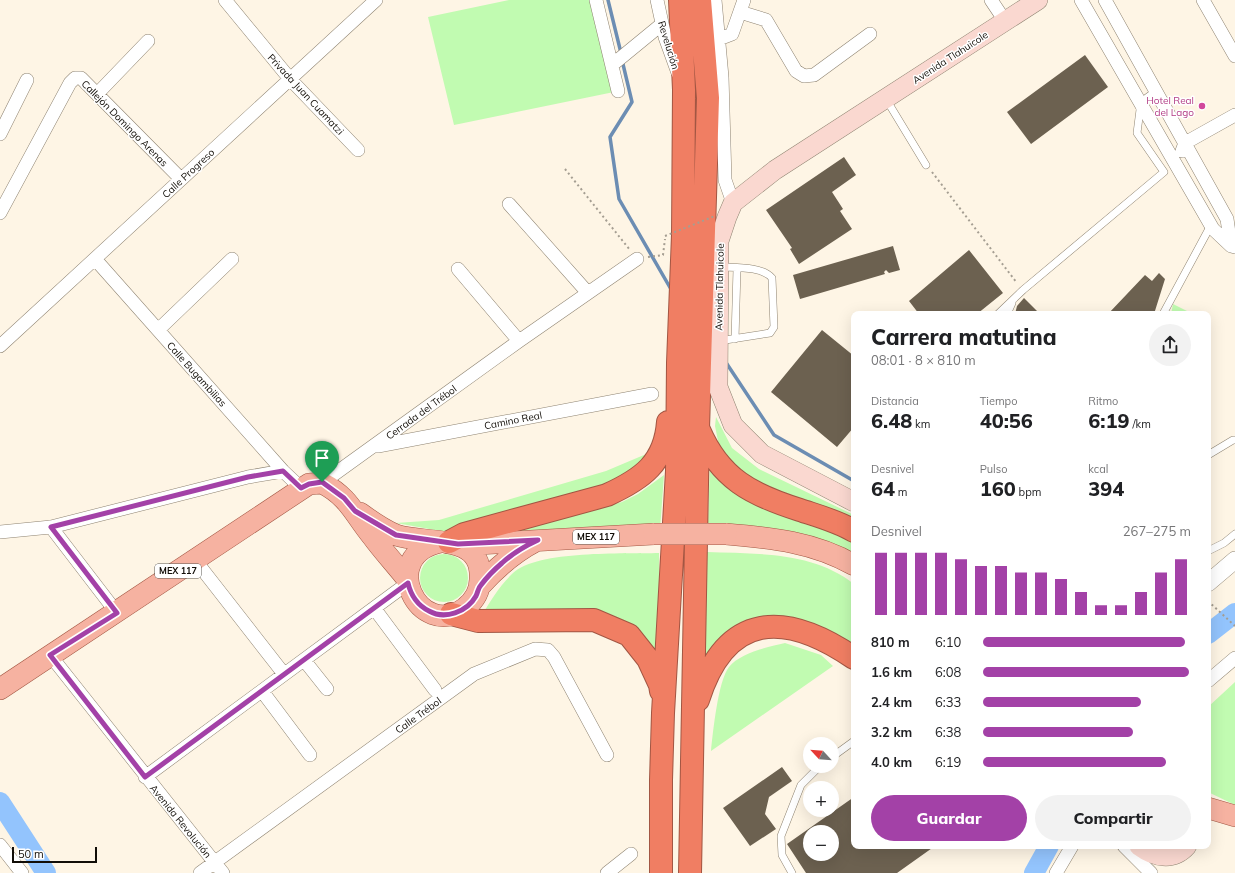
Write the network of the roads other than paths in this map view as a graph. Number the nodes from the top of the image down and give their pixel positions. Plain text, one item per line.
1 (225, 0) edge
2 (596, 0) edge
3 (657, 0) edge
4 (680, 0) edge
5 (700, 0) edge
6 (715, 0) edge
7 (991, 0) edge
8 (1038, 0) edge
9 (1081, 0) edge
10 (1105, 0) edge
11 (1203, 0) edge
12 (369, 2) edge
13 (742, 6) edge
14 (1005, 21) junction
15 (662, 24) junction
16 (870, 34) dead end
17 (719, 39) junction
18 (148, 41) dead end
19 (1235, 56) edge
20 (612, 65) junction
21 (290, 79) junction
22 (27, 80) dead end
23 (684, 90) junction
24 (618, 91) dead end
25 (1156, 91) junction
26 (98, 93) junction
27 (886, 99) junction
28 (1141, 102) junction
29 (1235, 115) edge
30 (0, 134) edge
31 (1185, 143) junction
32 (1165, 144) junction
33 (358, 150) dead end
34 (1174, 160) junction
35 (926, 165) road end
36 (182, 179) junction
37 (509, 204) dead end
38 (733, 204) junction
39 (0, 213) edge
40 (1211, 225) junction
41 (1233, 247) edge
42 (95, 259) junction
43 (232, 259) dead end
44 (637, 259) road end
45 (728, 268) junction
46 (458, 269) dead end
47 (588, 293) junction
48 (1013, 299) junction
49 (1001, 311) edge
50 (1008, 311) edge
51 (1165, 311) edge
52 (158, 330) junction
53 (727, 340) junction
54 (519, 341) junction
55 (0, 346) edge
56 (678, 363) junction
57 (652, 394) dead end
58 (698, 429) junction
59 (1235, 440) edge
60 (374, 446) junction
61 (1211, 452) edge
62 (283, 471) junction
63 (322, 482) junction
64 (301, 488) junction
65 (851, 500) edge
66 (355, 511) junction
67 (51, 527) junction
68 (851, 530) edge
69 (0, 532) edge
70 (1235, 534) edge
71 (538, 540) junction
72 (450, 543) junction
73 (1211, 550) edge
74 (831, 553) junction
75 (195, 560) junction
76 (1235, 560) edge
77 (851, 563) edge
78 (851, 571) edge
79 (1211, 580) edge
80 (408, 581) junction
81 (480, 586) junction
82 (374, 608) junction
83 (117, 613) junction
84 (451, 614) junction
85 (50, 655) junction
86 (851, 656) edge
87 (1235, 658) edge
88 (304, 660) junction
89 (284, 674) junction
90 (1211, 678) edge
91 (0, 689) edge
92 (327, 689) dead end
93 (262, 690) junction
94 (435, 690) dead end
95 (663, 713) junction
96 (694, 718) junction
97 (851, 743) edge
98 (839, 752) edge
99 (310, 755) dead end
100 (607, 755) dead end
101 (813, 773) edge
102 (145, 777) junction
103 (1211, 809) edge
104 (1235, 816) edge
105 (0, 845) edge
106 (1070, 849) edge
107 (1127, 849) edge
108 (1143, 849) edge
109 (1185, 849) edge
110 (631, 854) dead end
111 (214, 862) junction
112 (22, 873) edge
113 (200, 873) edge
114 (223, 873) edge
115 (607, 873) edge
116 (661, 873) edge
117 (690, 873) edge
118 (792, 873) edge
119 (1056, 873) edge
120 (1150, 873) edge

1 - 21 street, Privada Juan Cuamatzi
2 - 20 street
3 - 15 street, Revelución
4 - 23 highway
5 - 58 highway
6 - 17 street
7 - 14 street
8 - 14 main road, Avenida Tlahuicole
9 - 28 street
10 - 25 street
11 - 19 street
12 - 21 street, Calle Progreso
13 - 16 street
13 - 17 street
14 - 27 main road, Avenida Tlahuicole
15 - 20 street
15 - 23 street, Revelución
17 - 38 street
18 - 26 street
20 - 24 street
21 - 33 street, Privada Juan Cuamatzi
21 - 36 street, Calle Progreso
22 - 30 street
23 - 56 highway
25 - 28 lane
25 - 31 street
26 - 36 street, Callejón Domingo Arenas
26 - 39 street, Callejón Domingo Arenas
27 - 35 lane
27 - 38 main road, Avenida Tlahuicole
28 - 32 street
28 - 48 lane
29 - 31 street
31 - 32 street
31 - 34 street
31 - 41 street
32 - 34 street
34 - 40 street
36 - 42 street, Calle Progreso
37 - 47 street
38 - 45 main road, Avenida Tlahuicole
40 - 41 street
40 - 51 lane
42 - 52 street, Calle Bugambilias
42 - 55 street, Calle Progreso
43 - 52 street
44 - 47 street, Cerrada del Trébol
45 - 53 main road, Avenida Tlahuicole
45 - 53 lane
46 - 54 street
47 - 54 street, Cerrada del Trébol
48 - 49 lane
48 - 50 lane
52 - 62 street, Calle Bugambilias
53 - 65 main road, Avenida Tlahuicole
54 - 60 street, Cerrada del Trébol
56 - 72 highway
56 - 95 highway
57 - 60 street, Camino Real
58 - 68 highway
58 - 96 highway
59 - 61 lane
60 - 63 street, Cerrada del Trébol
62 - 64 street, Calle Bugambilias
62 - 67 street
63 - 64 main road, MEX 117
63 - 66 main road, MEX 117
64 - 75 main road, MEX 117
66 - 72 main road, MEX 117
66 - 80 main road, MEX 117
67 - 69 street
67 - 83 street
70 - 73 lane
71 - 72 main road, MEX 117
71 - 74 main road, MEX 117, bridge
71 - 81 main road, MEX 117
72 - 80 main road, MEX 117
72 - 81 main road, MEX 117
74 - 77 main road, MEX 117
74 - 78 main road, MEX 117
75 - 83 main road, MEX 117
75 - 89 street
76 - 79 street
80 - 82 street
80 - 84 main road, MEX 117
81 - 84 main road, MEX 117
82 - 88 street
82 - 94 street
83 - 85 main road, MEX 117
84 - 95 highway
85 - 91 main road, MEX 117
85 - 102 street, Avenida Revolución
86 - 96 highway
87 - 90 street
88 - 89 street
88 - 92 street
89 - 93 street
93 - 99 street
93 - 102 street
95 - 116 highway
96 - 117 highway
97 - 98 lane
100 - 111 street, Calle Trébol
101 - 118 lane
102 - 111 street, Avenida Revolución
103 - 104 main road
105 - 112 street
106 - 119 street
107 - 120 street
108 - 109 main road
110 - 115 street
111 - 113 street, Calle Trébol
111 - 114 street, Avenida Revolución

